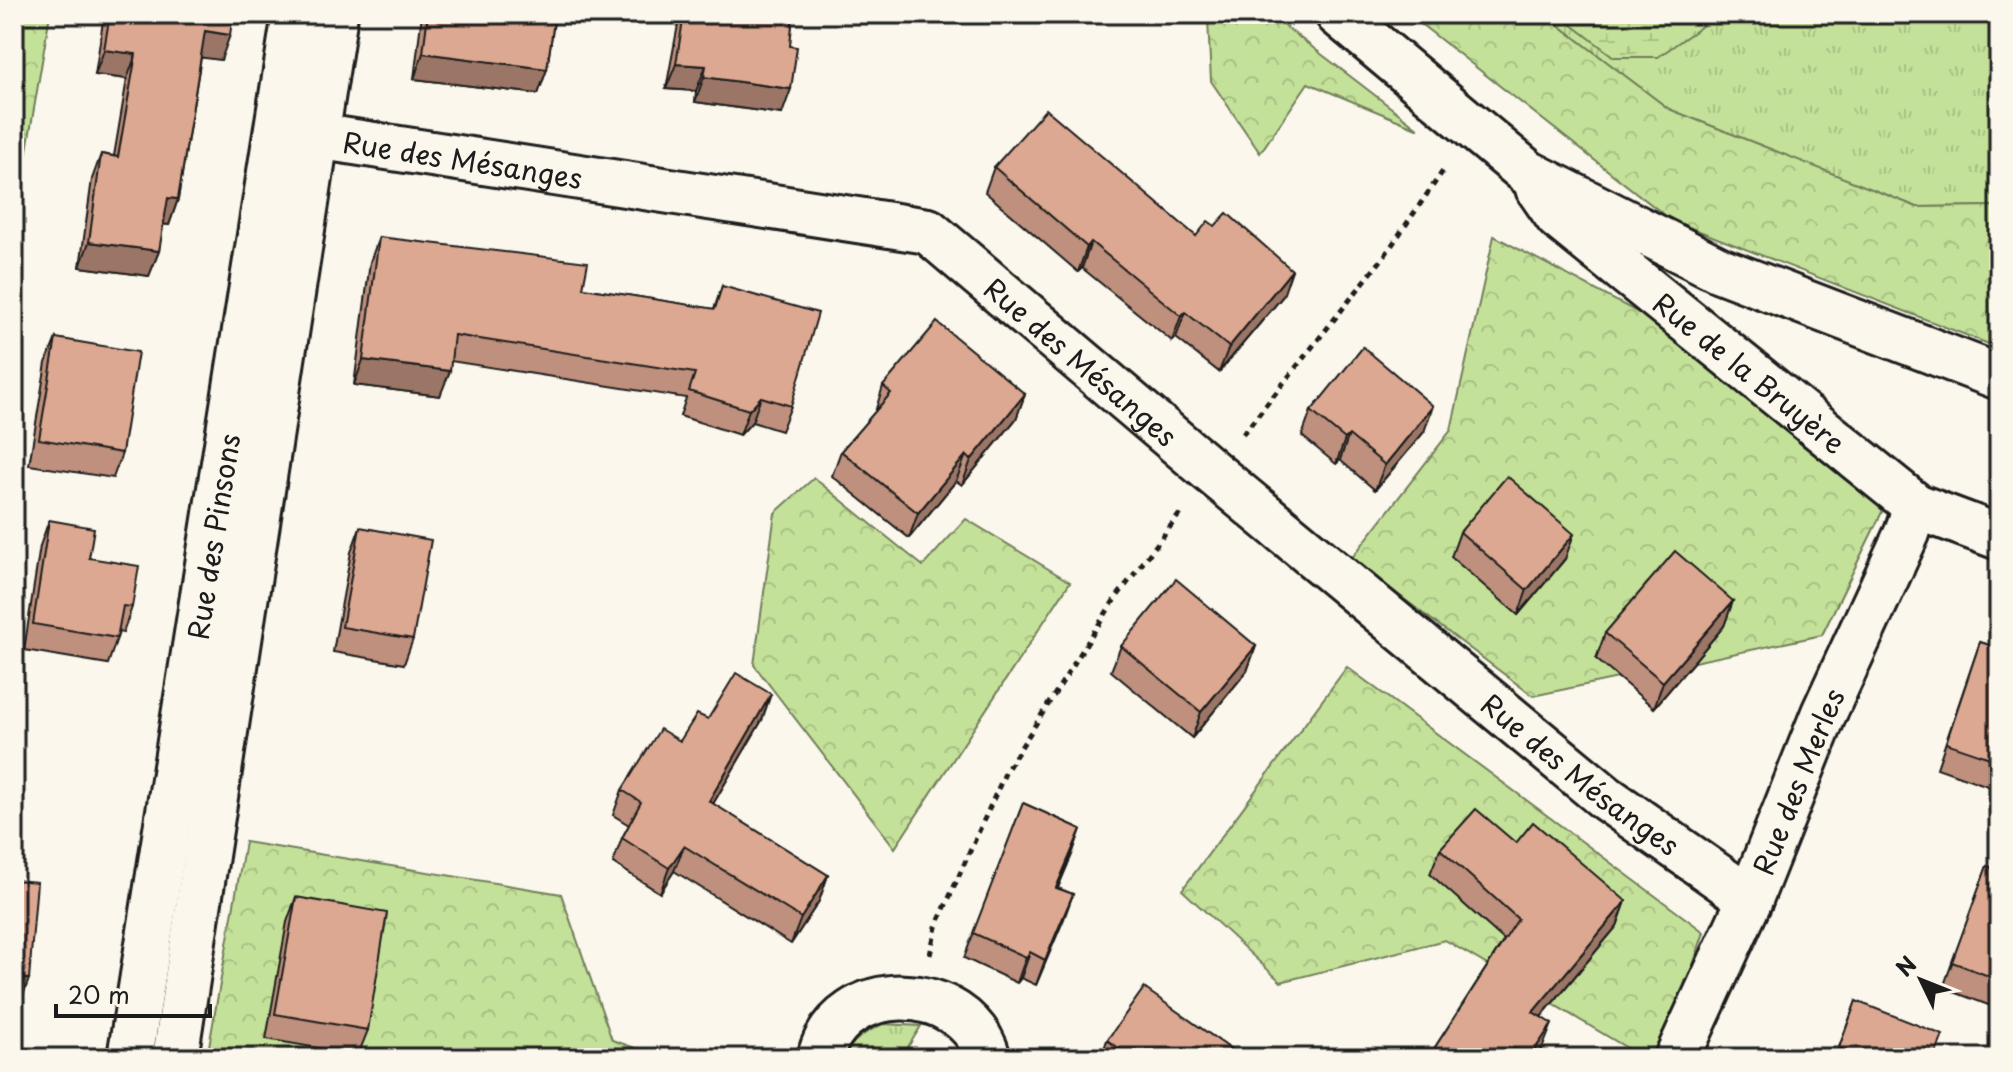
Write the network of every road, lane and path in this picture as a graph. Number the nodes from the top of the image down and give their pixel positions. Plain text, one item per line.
1 (295, 14) edge
2 (335, 14) edge
3 (1338, 14) edge
4 (1475, 129) junction
5 (297, 132) junction
6 (1528, 173) junction
7 (1999, 377) edge
8 (1212, 472) junction
9 (1916, 506) junction
10 (1999, 537) edge
11 (1750, 899) junction
12 (930, 1001) junction
13 (132, 1043) edge
14 (97, 1058) edge
15 (175, 1058) edge
16 (820, 1058) edge
17 (988, 1058) edge
18 (1677, 1058) edge

1 - 5 street, Rue des Pinsons
2 - 5 street, Rue des Pinsons
3 - 4 street, Rue de la Bruyère
4 - 6 street, Rue de la Bruyère
4 - 8 path
5 - 8 street, Rue des Mésanges
5 - 13 street, Rue des Pinsons
5 - 15 street, Rue des Pinsons
6 - 7 street, Rue de la Bruyère
6 - 9 street, Rue de la Bruyère
8 - 11 street, Rue des Mésanges
8 - 12 path
9 - 10 street, Rue de la Bruyère
9 - 11 street, Rue des Merles
11 - 18 street, Rue des Merles
12 - 16 street
12 - 17 street
13 - 14 street

